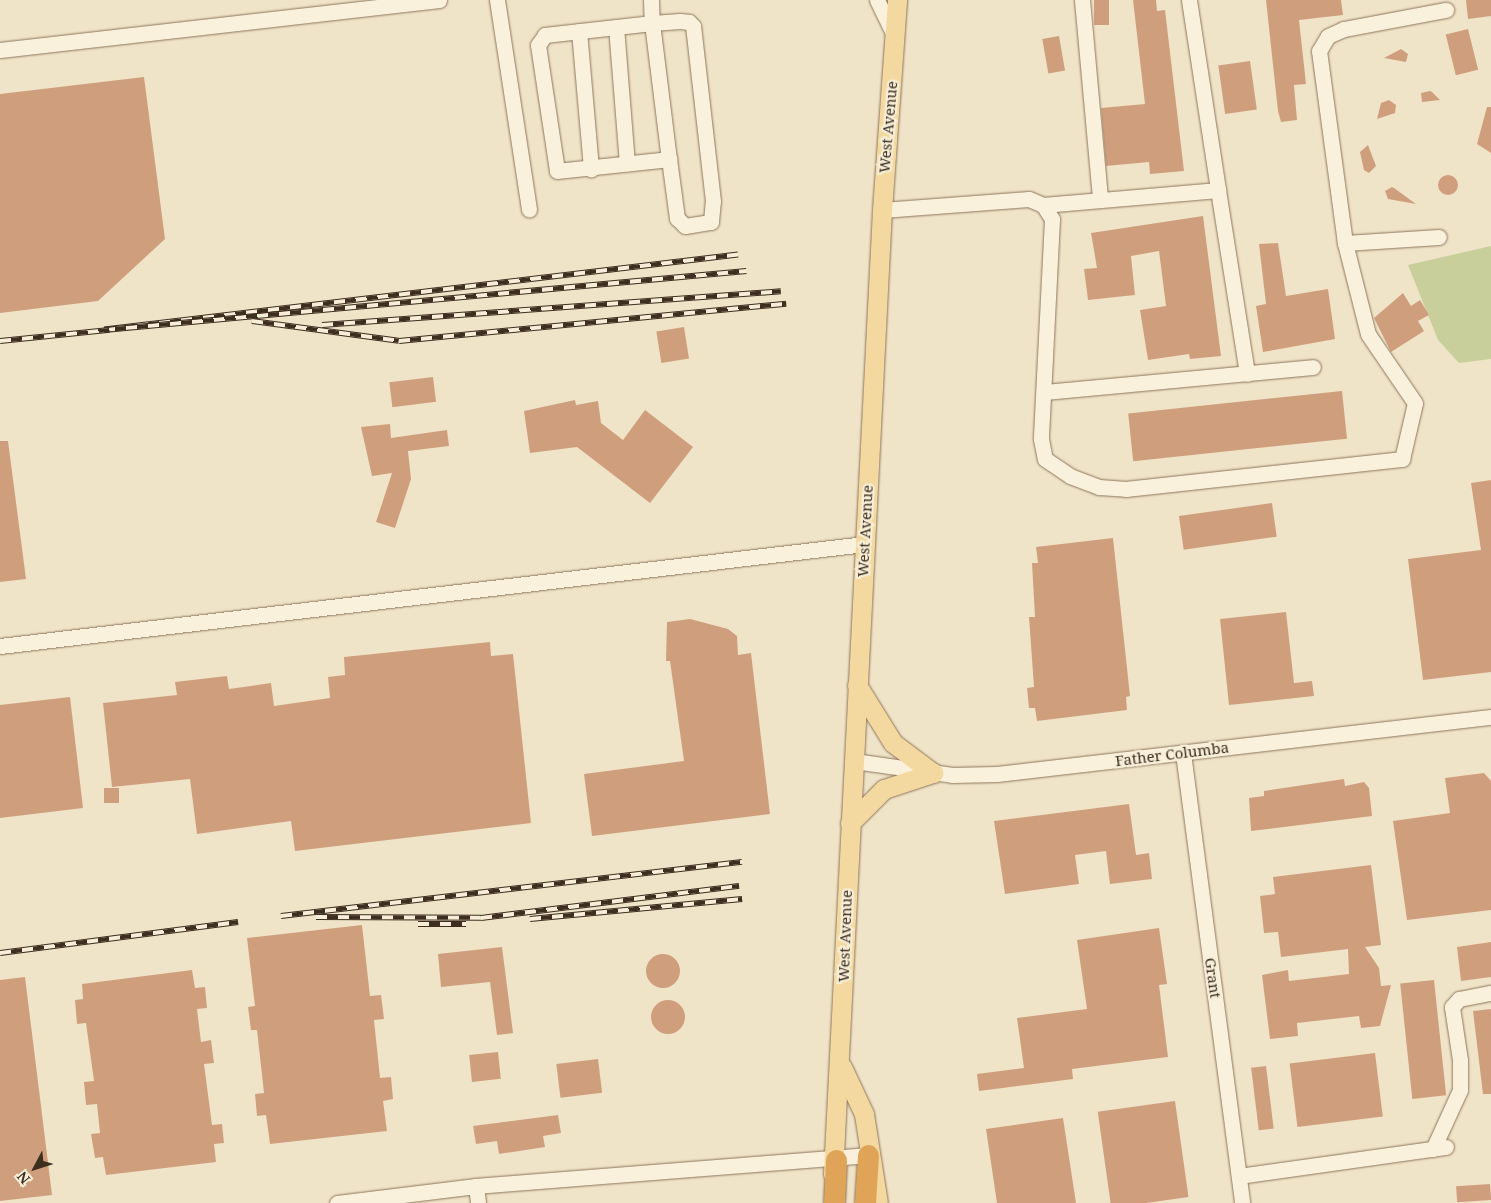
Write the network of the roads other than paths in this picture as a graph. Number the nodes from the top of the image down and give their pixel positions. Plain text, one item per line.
1 (439, 0) edge
2 (498, 0) edge
3 (651, 0) edge
4 (877, 0) edge
5 (897, 0) edge
6 (1082, 0) edge
7 (1189, 0) edge
8 (1446, 10) dead end
9 (652, 23) junction
10 (616, 27) junction
11 (578, 31) junction
12 (896, 37) junction
13 (0, 50) edge
14 (669, 159) junction
15 (627, 164) junction
16 (591, 169) junction
17 (1218, 190) junction
18 (1100, 199) junction
19 (1044, 205) junction
20 (528, 210) dead end
21 (882, 210) junction
22 (1439, 237) dead end
23 (1344, 243) junction
24 (1312, 367) dead end
25 (1247, 374) junction
26 (1044, 392) junction
27 (864, 544) junction
28 (0, 646) edge
29 (857, 685) junction
30 (1491, 717) edge
31 (1183, 753) junction
32 (854, 761) junction
33 (934, 773) junction
34 (850, 823) junction
35 (1491, 993) edge
36 (840, 1063) junction
37 (868, 1155) junction
38 (836, 1160) junction
39 (1239, 1176) junction
40 (476, 1186) junction
41 (336, 1203) edge
42 (478, 1203) edge
43 (828, 1203) edge
44 (834, 1203) edge
45 (865, 1203) edge
46 (878, 1203) edge
47 (1242, 1203) edge

1 - 13 street
2 - 20 street
3 - 9 street
4 - 12 street
5 - 12 main road, West Avenue
6 - 18 street
7 - 17 street
8 - 23 street
9 - 10 street
9 - 14 street
9 - 14 street
10 - 11 street
10 - 15 street
11 - 16 street
11 - 16 street
12 - 21 main road, West Avenue
14 - 15 street
15 - 16 street
17 - 18 street
17 - 25 street
18 - 19 street
19 - 21 street
19 - 26 street
21 - 27 main road, West Avenue
22 - 23 street
23 - 26 street
24 - 25 street
25 - 26 street
27 - 28 street
27 - 29 main road, West Avenue
29 - 32 main road, West Avenue
29 - 33 main road
30 - 31 street, Father Columba
31 - 33 street, Father Columba
31 - 39 street, Grant
32 - 33 street, Father Columba
32 - 34 main road, West Avenue
33 - 34 main road
34 - 36 main road, West Avenue
35 - 39 street
36 - 37 main road, West Avenue
36 - 38 main road, West Avenue
37 - 38 street
37 - 45 highway
37 - 46 main road, West Avenue
38 - 40 street
38 - 43 main road, West Avenue
38 - 44 highway
39 - 47 street, Grant
40 - 41 street
40 - 42 street

